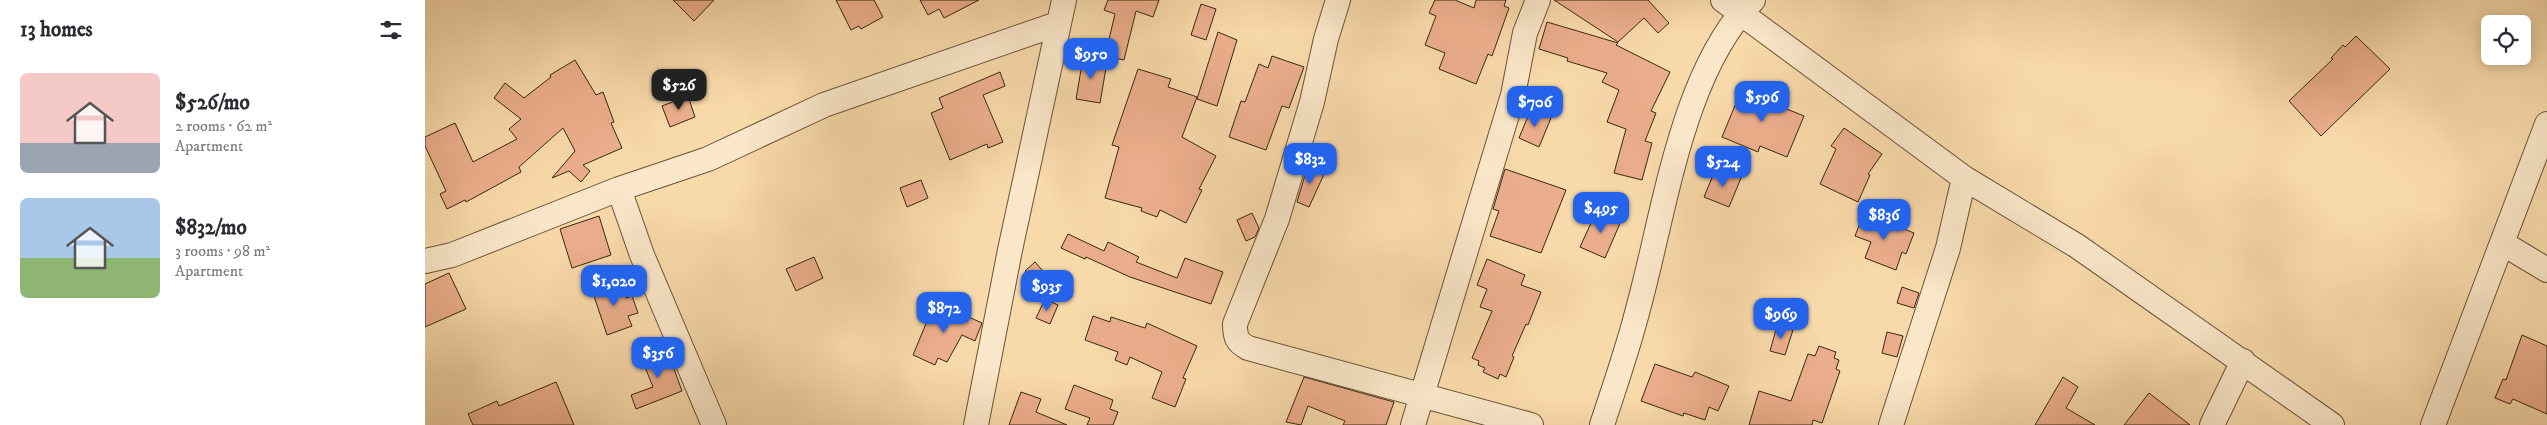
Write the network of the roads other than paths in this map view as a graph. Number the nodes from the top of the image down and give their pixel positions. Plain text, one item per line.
1 (1064, 0) edge
2 (1338, 0) edge
3 (1538, 0) edge
4 (1739, 4) edge
5 (1057, 24) junction
6 (2547, 124) edge
7 (1964, 178) junction
8 (619, 189) junction
9 (2502, 243) junction
10 (425, 261) edge
11 (2547, 270) edge
12 (2243, 361) junction
13 (1422, 395) junction
14 (714, 425) edge
15 (976, 425) edge
16 (1413, 425) edge
17 (1531, 425) edge
18 (1602, 425) edge
19 (1891, 425) edge
20 (2212, 425) edge
21 (2333, 425) edge
22 (2433, 425) edge

1 - 5 street
2 - 13 street
3 - 13 street
4 - 7 street
4 - 18 street
5 - 8 street
5 - 15 street
6 - 9 street
7 - 12 street
7 - 19 street
8 - 10 street
8 - 14 street
9 - 11 street
9 - 22 street
12 - 20 street
12 - 21 street
13 - 16 street
13 - 17 street

